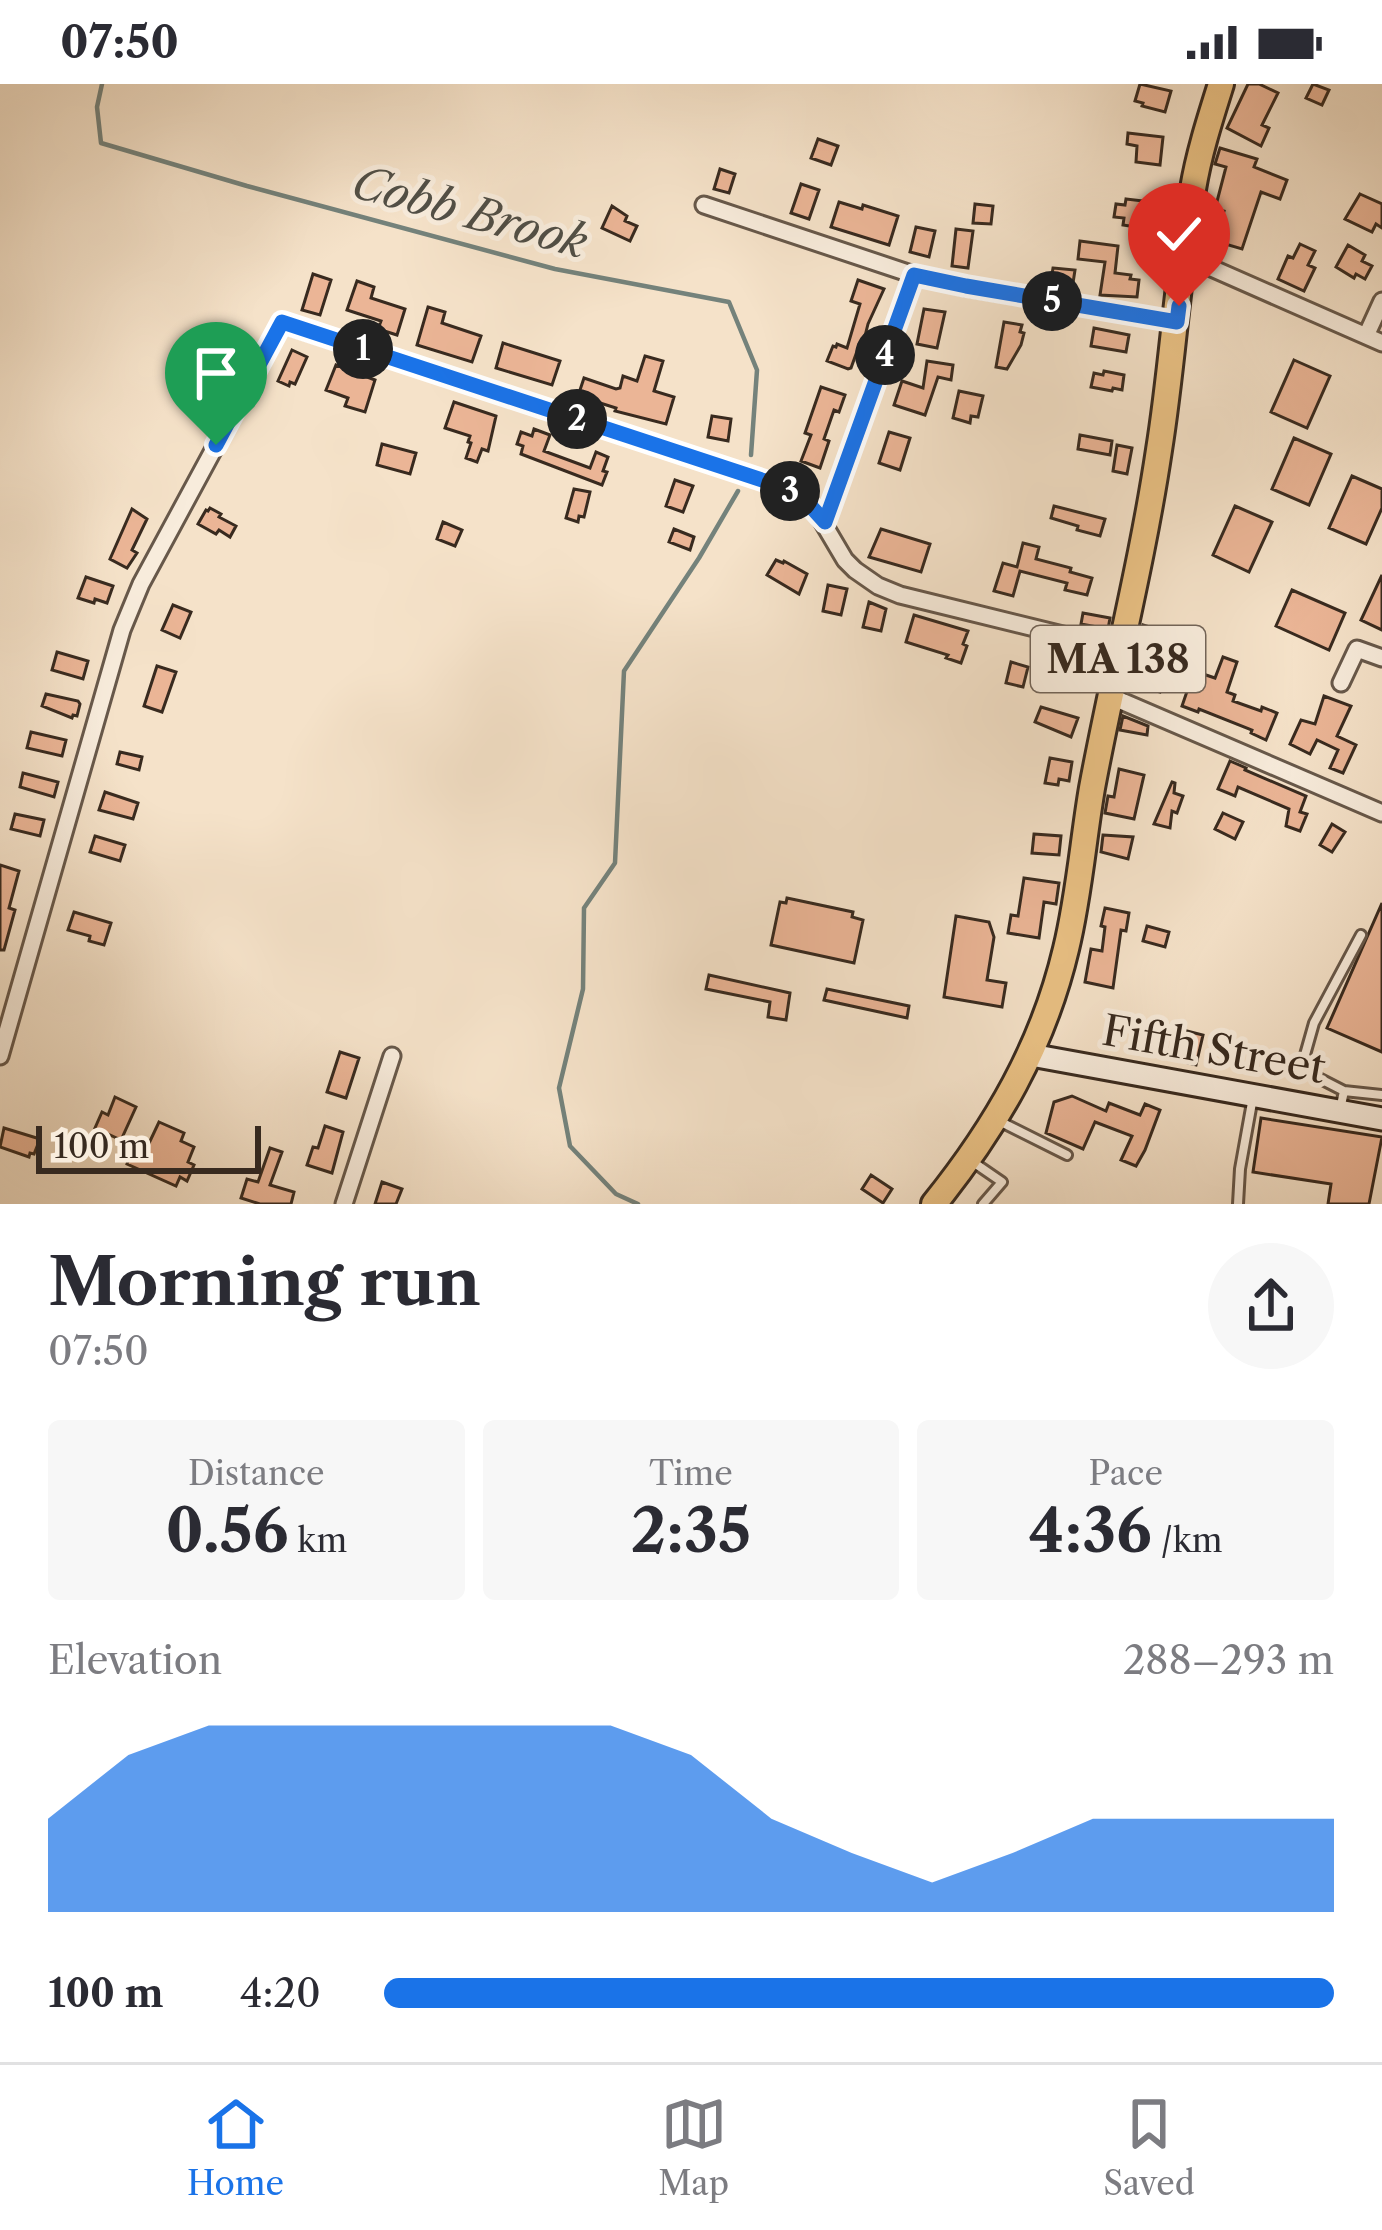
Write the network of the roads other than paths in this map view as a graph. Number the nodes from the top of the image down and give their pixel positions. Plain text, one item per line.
1 (1221, 84) edge
2 (704, 205) dead end
3 (1184, 256) junction
4 (914, 275) junction
5 (1382, 301) edge
6 (1177, 322) junction
7 (1374, 339) edge
8 (825, 522) junction
9 (1120, 649) junction
10 (1382, 658) edge
11 (1341, 682) dead end
12 (1112, 697) junction
13 (1382, 813) edge
14 (1361, 934) dead end
15 (1031, 1055) junction
16 (0, 1056) edge
17 (392, 1056) dead end
18 (1253, 1096) junction
19 (1382, 1096) edge
20 (1342, 1101) junction
21 (995, 1119) junction
22 (1382, 1119) edge
23 (1066, 1155) dead end
24 (969, 1159) junction
25 (344, 1204) edge
26 (934, 1204) edge
27 (983, 1204) edge
28 (1238, 1204) edge

1 - 3 main road, MA 138
2 - 4 street
3 - 6 main road, MA 138
3 - 7 street
4 - 6 street
4 - 8 street
5 - 7 street
6 - 9 main road, MA 138
8 - 9 street
8 - 16 street
9 - 12 main road, MA 138
10 - 11 street
12 - 13 street
12 - 15 main road, MA 138
14 - 20 lane
15 - 18 street, Fifth Street
15 - 21 main road, MA 138
17 - 25 street
18 - 20 street, Fifth Street
18 - 28 lane
19 - 20 lane
20 - 22 street, Fifth Street
21 - 23 lane
21 - 24 main road, MA 138
24 - 26 main road, MA 138
24 - 27 lane

